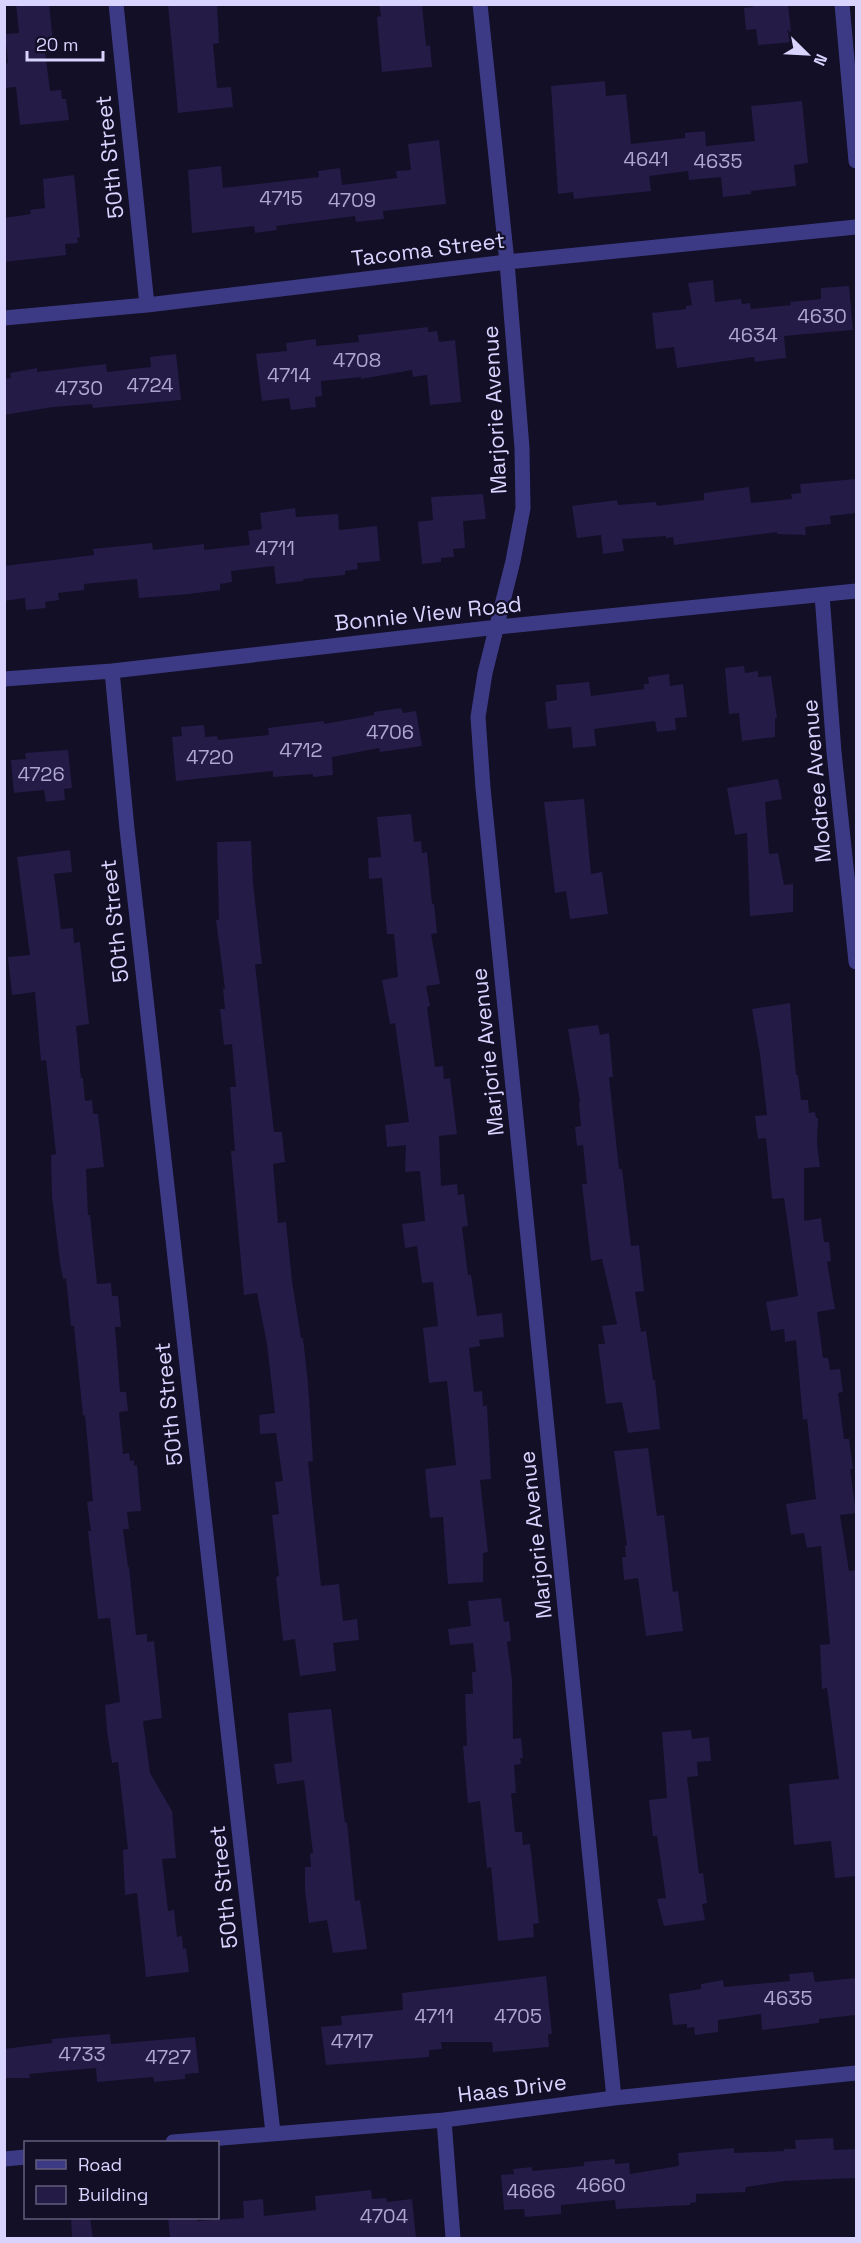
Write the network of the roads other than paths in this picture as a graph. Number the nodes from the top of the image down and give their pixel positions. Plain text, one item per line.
1 (116, 4) edge
2 (480, 4) edge
3 (842, 4) edge
4 (856, 161) edge
5 (856, 227) edge
6 (507, 262) junction
7 (147, 305) junction
8 (4, 318) edge
9 (856, 591) edge
10 (822, 595) junction
11 (498, 627) junction
12 (112, 670) junction
13 (4, 679) edge
14 (856, 962) edge
15 (856, 2073) edge
16 (614, 2098) junction
17 (444, 2120) junction
18 (273, 2133) junction
19 (184, 2141) edge
20 (24, 2157) edge
21 (4, 2159) edge
22 (453, 2238) edge

1 - 7 street, 50th Street
2 - 6 street, Marjorie Avenue
3 - 4 street
5 - 6 street, Tacoma Street
6 - 7 street, Tacoma Street
6 - 11 street, Marjorie Avenue
7 - 8 street, Tacoma Street
9 - 10 street, Bonnie View Road
10 - 11 street, Bonnie View Road
10 - 14 street, Modree Avenue
11 - 12 street, Bonnie View Road
11 - 16 street, Marjorie Avenue
12 - 13 street, Bonnie View Road
12 - 18 street, 50th Street
15 - 16 street, Haas Drive
16 - 17 street, Haas Drive
17 - 18 street, Haas Drive
17 - 22 street
18 - 19 street, Haas Drive
20 - 21 street

